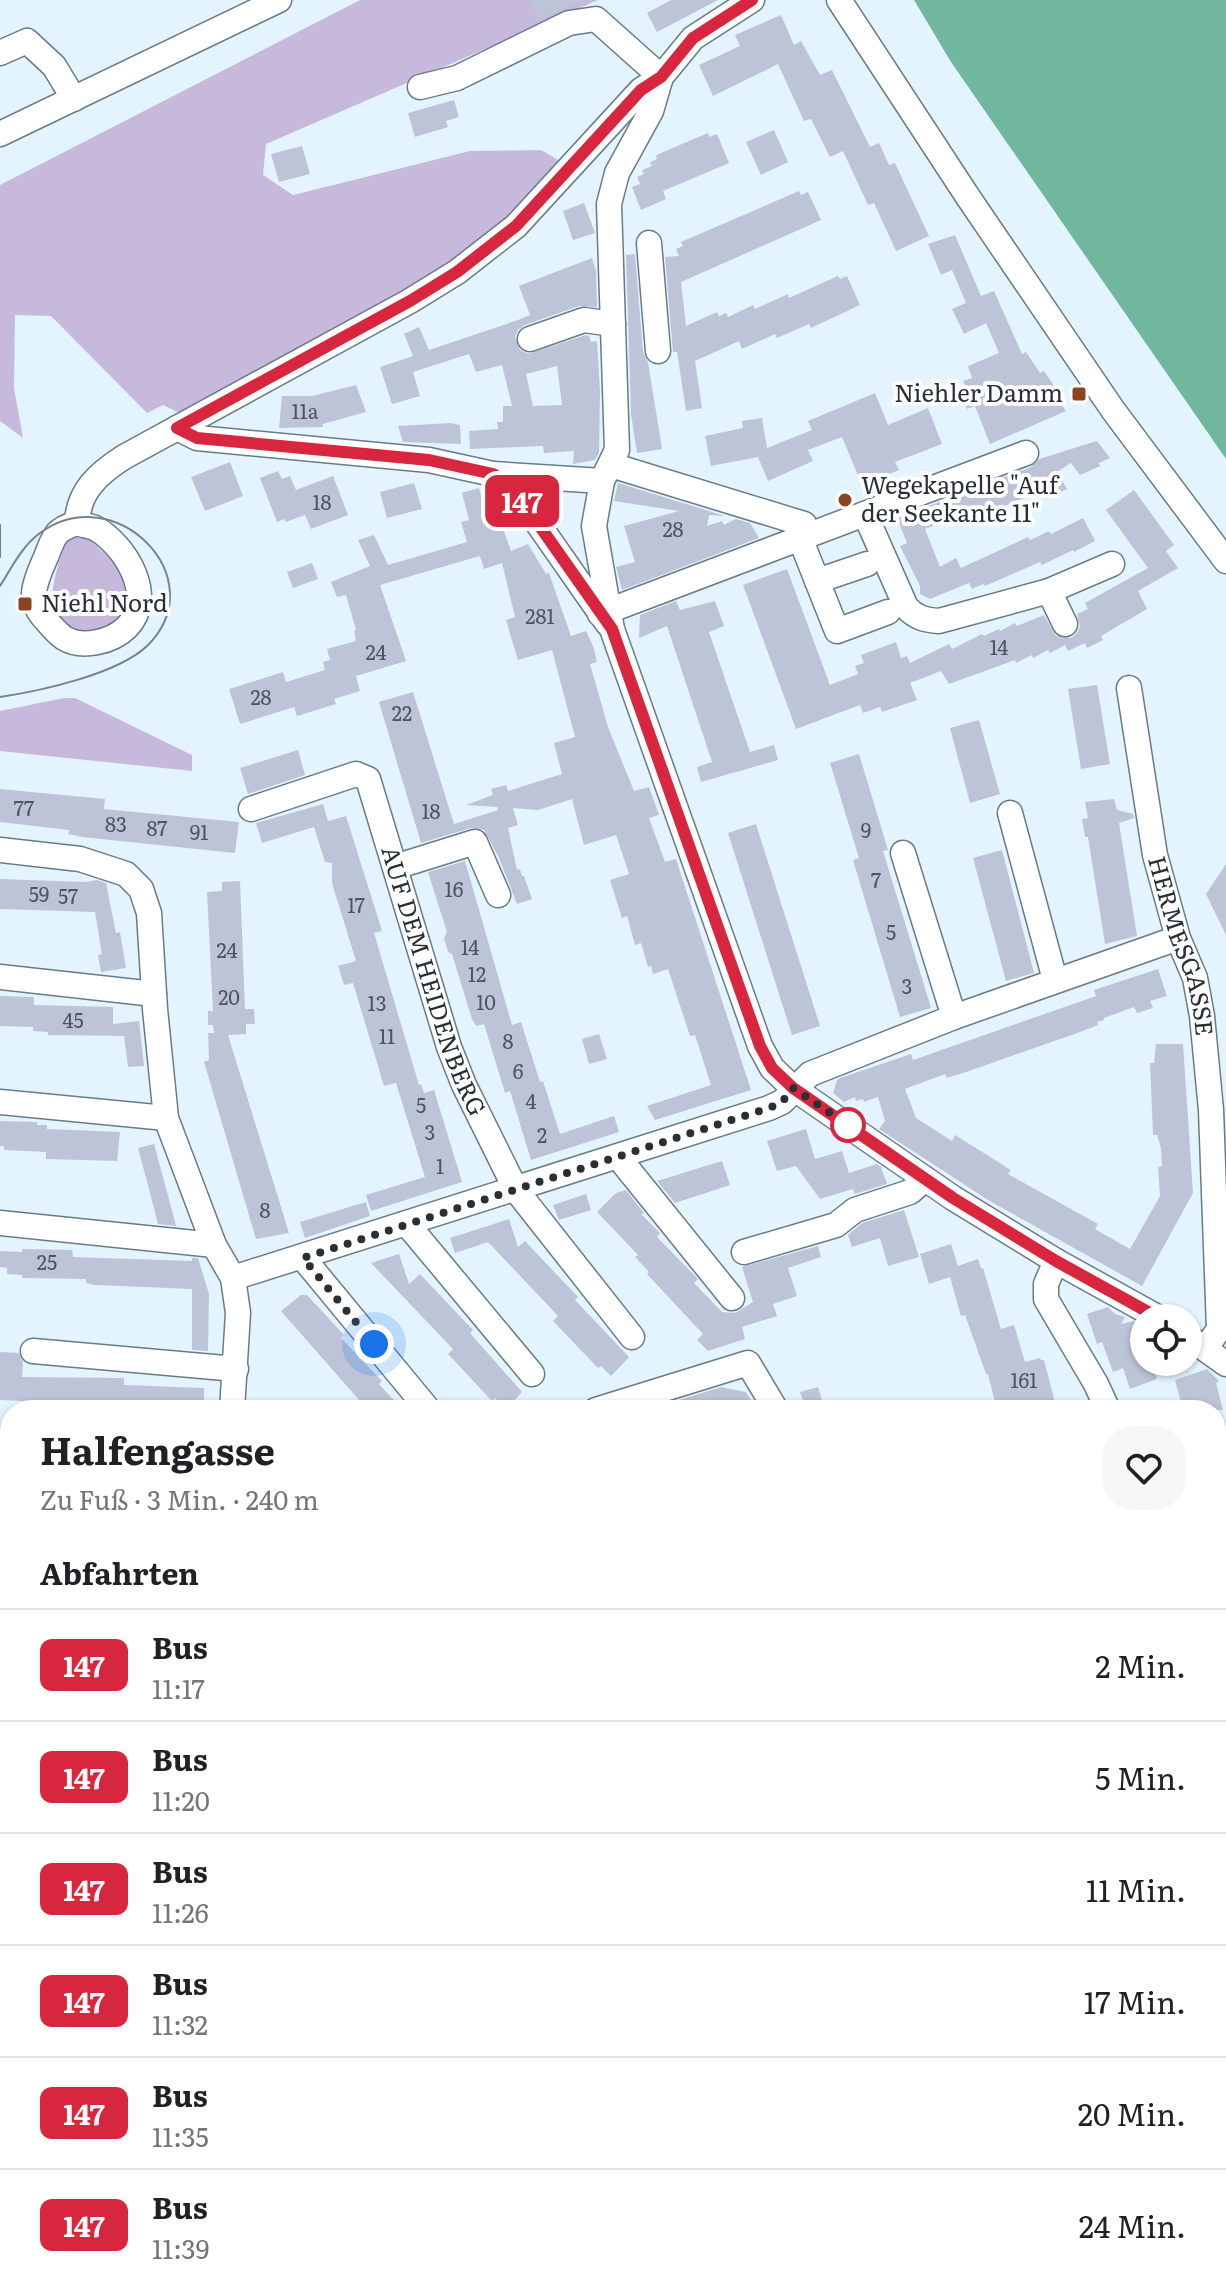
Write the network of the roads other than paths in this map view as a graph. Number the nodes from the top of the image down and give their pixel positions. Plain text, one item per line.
1 (279, 0) edge
2 (752, 0) edge
3 (839, 0) edge
4 (0, 53) edge
5 (661, 77) junction
6 (420, 87) dead end
7 (74, 99) junction
8 (0, 134) edge
9 (610, 244) junction
10 (661, 305) junction
11 (613, 316) junction
12 (530, 339) dead end
13 (658, 351) dead end
14 (177, 428) junction
15 (1026, 453) dead end
16 (606, 473) junction
17 (493, 474) junction
18 (865, 514) junction
19 (77, 523) junction
20 (804, 536) junction
21 (1226, 561) edge
22 (867, 564) dead end
23 (1112, 564) dead end
24 (817, 581) junction
25 (1049, 591) junction
26 (888, 612) dead end
27 (607, 619) junction
28 (1065, 624) dead end
29 (1129, 688) dead end
30 (251, 809) dead end
31 (1010, 813) dead end
32 (0, 850) edge
33 (903, 853) dead end
34 (395, 867) junction
35 (498, 895) dead end
36 (1178, 938) junction
37 (0, 977) edge
38 (1055, 980) junction
39 (154, 994) junction
40 (954, 1017) junction
41 (793, 1088) junction
42 (0, 1102) edge
43 (166, 1118) junction
44 (619, 1158) junction
45 (925, 1179) junction
46 (516, 1190) junction
47 (0, 1223) edge
48 (407, 1224) junction
49 (214, 1245) junction
50 (744, 1252) dead end
51 (303, 1258) junction
52 (1056, 1261) junction
53 (233, 1278) junction
54 (732, 1298) dead end
55 (1134, 1304) edge
56 (632, 1337) dead end
57 (1202, 1339) edge
58 (1202, 1346) edge
59 (33, 1351) dead end
60 (1226, 1364) edge
61 (236, 1369) junction
62 (532, 1374) dead end
63 (233, 1400) edge
64 (420, 1400) edge
65 (628, 1400) edge
66 (770, 1400) edge
67 (1103, 1400) edge

1 - 7 street
2 - 5 street
3 - 21 street
4 - 7 street
5 - 6 street
5 - 9 street
5 - 14 street
7 - 8 street
9 - 10 street
9 - 11 street
10 - 11 street
10 - 13 street
11 - 12 street
11 - 16 street
14 - 17 street
14 - 19 street
15 - 18 street
16 - 17 street
16 - 20 street
16 - 27 street
17 - 27 street
18 - 20 street
18 - 25 street
19 - 19 street
20 - 24 street
20 - 27 street
22 - 24 street
23 - 25 street
24 - 26 street
25 - 28 street
27 - 41 street
29 - 36 street, HERMESGASSE
30 - 34 street, AUF DEM HEIDENBERG
31 - 38 street
32 - 39 street
33 - 40 street
34 - 35 street
34 - 46 street, AUF DEM HEIDENBERG
36 - 38 street
36 - 57 street, HERMESGASSE
37 - 39 street
38 - 40 street
39 - 43 street
40 - 41 street
41 - 44 street
41 - 45 street
42 - 43 street
43 - 49 street
44 - 46 street
44 - 54 street
45 - 50 street
45 - 52 street
46 - 48 street
46 - 56 street, AUF DEM HEIDENBERG
47 - 49 street
48 - 51 street
48 - 62 street
49 - 53 street
51 - 53 street
51 - 64 street
52 - 55 street
52 - 67 street
53 - 61 street
58 - 60 street
59 - 61 street
61 - 63 street
65 - 66 street

